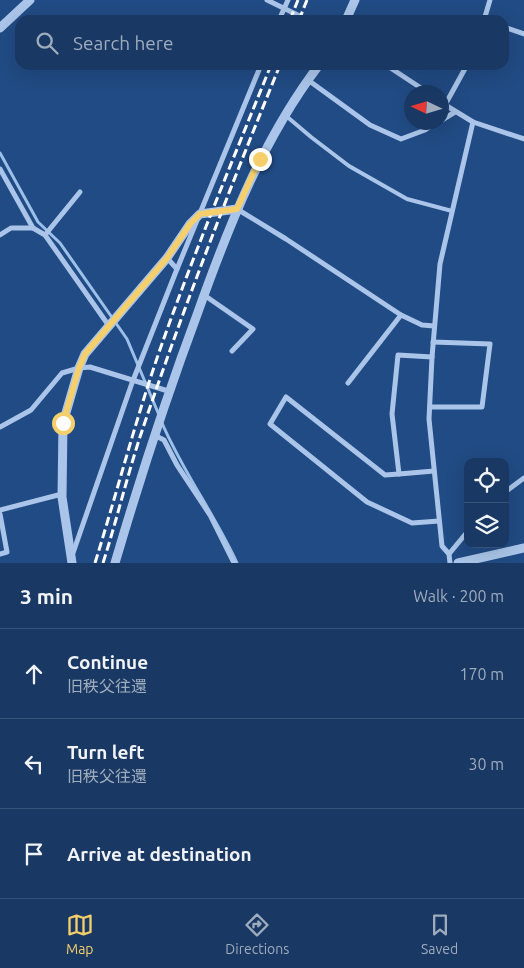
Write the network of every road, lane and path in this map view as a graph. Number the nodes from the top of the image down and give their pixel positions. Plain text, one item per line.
1 (30, 0) edge
2 (267, 0) edge
3 (288, 0) edge
4 (355, 0) edge
5 (490, 0) edge
6 (284, 8) junction
7 (281, 15) edge
8 (298, 15) edge
9 (348, 15) edge
10 (486, 15) edge
11 (0, 28) edge
12 (509, 29) edge
13 (524, 34) edge
14 (259, 70) edge
15 (315, 70) edge
16 (394, 70) edge
17 (463, 70) edge
18 (308, 80) junction
19 (416, 85) edge
20 (449, 94) edge
21 (449, 108) edge
22 (455, 112) junction
23 (284, 114) junction
24 (449, 116) edge
25 (473, 122) junction
26 (425, 130) edge
27 (524, 139) edge
28 (0, 168) edge
29 (80, 192) dead end
30 (237, 209) junction
31 (452, 212) junction
32 (200, 214) junction
33 (33, 228) junction
34 (0, 235) edge
35 (45, 235) junction
36 (167, 258) junction
37 (177, 269) junction
38 (204, 295) junction
39 (401, 315) junction
40 (434, 326) junction
41 (110, 327) junction
42 (433, 342) junction
43 (232, 351) dead end
44 (432, 357) junction
45 (79, 368) junction
46 (133, 380) junction
47 (348, 383) dead end
48 (168, 391) junction
49 (430, 407) junction
50 (0, 427) edge
51 (154, 435) junction
52 (434, 471) junction
53 (398, 474) junction
54 (524, 478) edge
55 (509, 489) edge
56 (62, 494) junction
57 (0, 512) edge
58 (439, 521) junction
59 (464, 536) edge
60 (524, 548) edge
61 (0, 554) edge
62 (449, 554) junction
63 (71, 561) edge
64 (115, 563) edge
65 (234, 563) edge
66 (450, 563) edge
67 (458, 563) edge

1 - 11 street
2 - 6 street
3 - 6 street
4 - 9 street
5 - 10 street
6 - 7 street
6 - 8 street
12 - 13 street
14 - 32 street
15 - 18 street
16 - 19 street
17 - 20 street
18 - 23 street
18 - 26 street
21 - 22 street
22 - 24 street
22 - 25 street
23 - 30 street
23 - 31 lane
25 - 27 street
25 - 31 street
28 - 33 street
29 - 35 street
30 - 32 street
30 - 38 street
30 - 39 street
31 - 40 street
32 - 36 street
32 - 37 street
33 - 34 street
33 - 35 street
35 - 41 street
36 - 37 street
36 - 41 street
37 - 46 street
38 - 43 street
38 - 48 street
39 - 40 street
39 - 47 street
40 - 42 street
41 - 45 street
42 - 44 street
42 - 49 street
44 - 49 street
44 - 53 street
45 - 46 street
45 - 50 street
45 - 56 street
46 - 48 street
46 - 63 street
48 - 51 street
49 - 52 street
51 - 64 street
51 - 65 street
52 - 53 street
52 - 58 street
53 - 58 street
54 - 55 street
56 - 57 street
56 - 63 street
57 - 61 street
58 - 62 street
59 - 62 street
60 - 67 street
62 - 66 street

